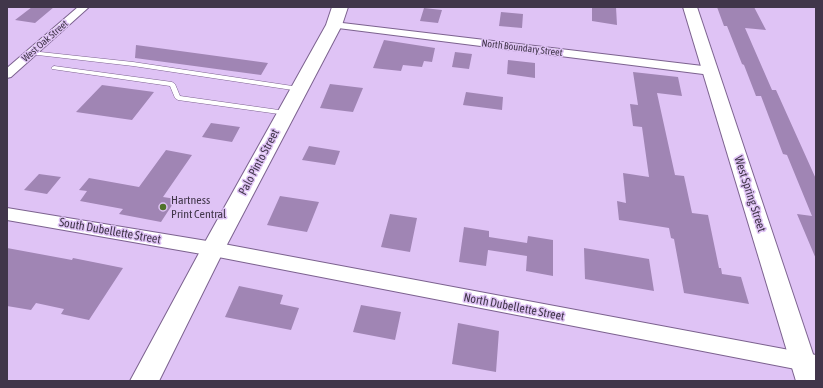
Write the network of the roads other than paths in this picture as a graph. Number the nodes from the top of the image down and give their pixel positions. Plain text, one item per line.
1 (84, 7) edge
2 (690, 7) edge
3 (337, 16) edge
4 (32, 53) junction
5 (54, 68) dead end
6 (711, 71) junction
7 (7, 74) edge
8 (299, 89) junction
9 (286, 113) junction
10 (7, 214) edge
11 (212, 249) junction
12 (810, 363) edge
13 (144, 381) edge
14 (809, 381) edge

1 - 4 street, West Oak Street
2 - 6 street, West Spring Street
3 - 6 street, North Boundary Street
3 - 8 main road, Palo Pinto Street
4 - 7 street, West Oak Street
4 - 8 lane
5 - 9 lane
6 - 12 street, West Spring Street
8 - 9 main road, Palo Pinto Street
9 - 11 main road, Palo Pinto Street
10 - 11 street, South Dubellette Street
11 - 12 street, North Dubellette Street
11 - 13 main road, Palo Pinto Street
12 - 14 street, West Spring Street

